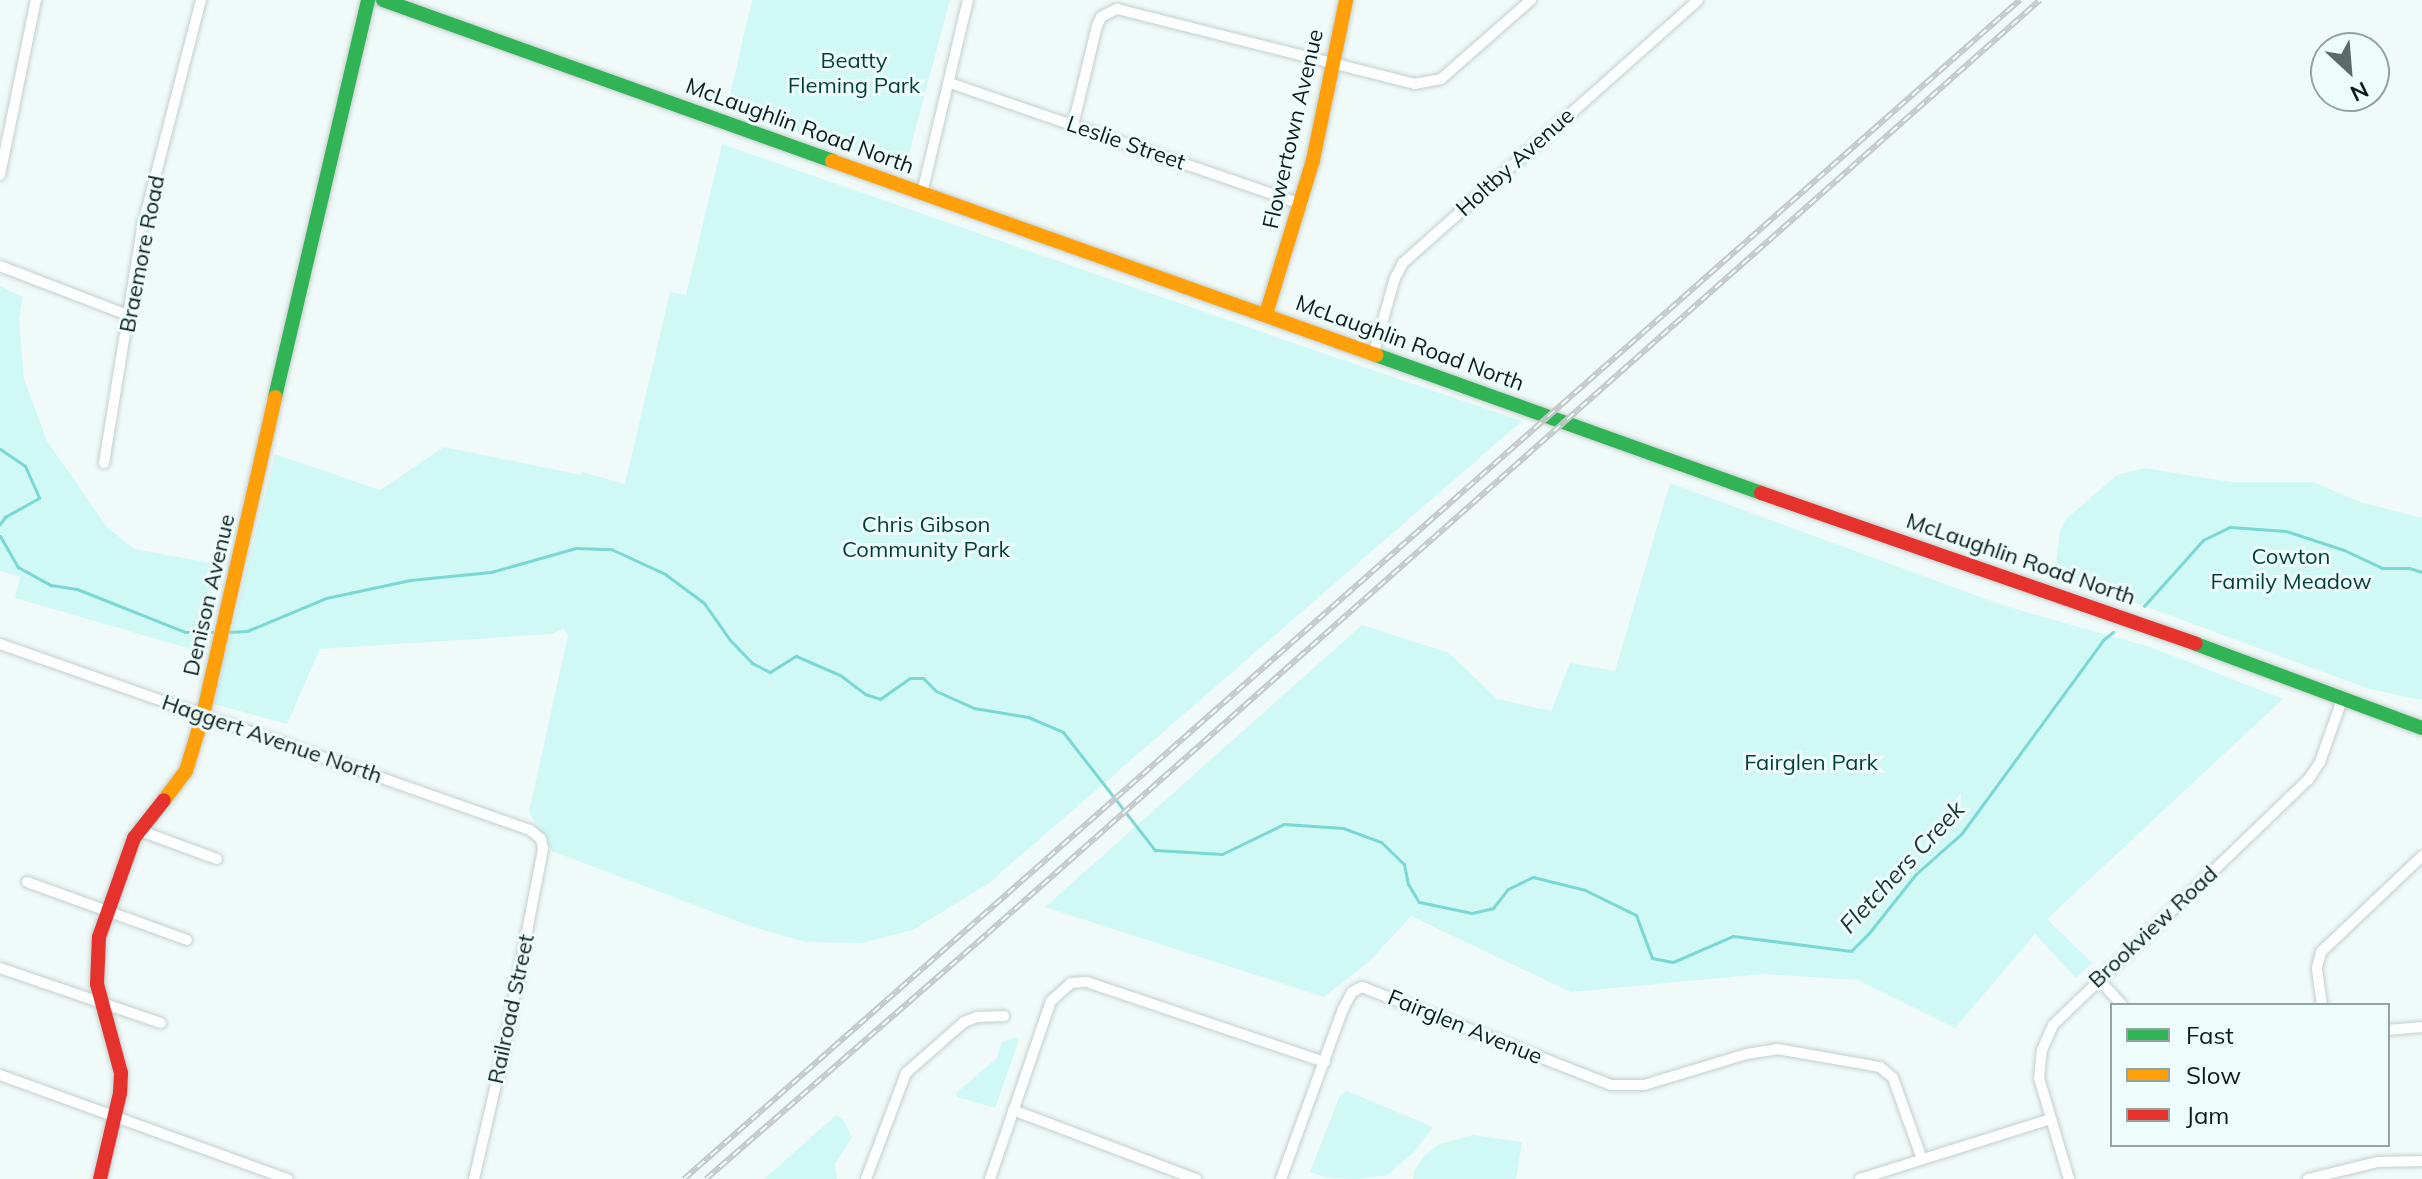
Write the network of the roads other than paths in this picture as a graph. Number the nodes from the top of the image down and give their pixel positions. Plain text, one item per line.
1 (36, 0) edge
2 (201, 0) edge
3 (368, 0) edge
4 (383, 0) edge
5 (968, 0) edge
6 (1346, 0) edge
7 (1531, 0) edge
8 (1698, 0) edge
9 (1332, 64) junction
10 (950, 83) junction
11 (1073, 125) junction
12 (0, 175) edge
13 (922, 193) junction
14 (1301, 204) junction
15 (0, 266) edge
16 (1266, 314) junction
17 (130, 316) junction
18 (1374, 352) junction
19 (104, 463) dead end
20 (0, 644) edge
21 (2342, 700) junction
22 (203, 715) junction
23 (2422, 728) edge
24 (138, 830) junction
25 (541, 839) joint
26 (2422, 856) edge
27 (217, 859) dead end
28 (27, 882) dead end
29 (107, 911) junction
30 (187, 940) dead end
31 (0, 968) edge
32 (2098, 979) junction
33 (100, 1002) junction
34 (2120, 1003) edge
35 (2322, 1003) edge
36 (1004, 1016) dead end
37 (161, 1023) dead end
38 (2422, 1027) edge
39 (2390, 1030) edge
40 (1325, 1062) junction
41 (0, 1075) edge
42 (1013, 1110) junction
43 (114, 1116) junction
44 (2050, 1119) junction
45 (1922, 1159) junction
46 (2422, 1161) edge
47 (100, 1179) edge
48 (288, 1179) edge
49 (474, 1179) edge
50 (866, 1179) edge
51 (990, 1179) edge
52 (1196, 1179) edge
53 (1281, 1179) edge
54 (1860, 1179) edge
55 (2069, 1179) edge
56 (2308, 1179) edge

1 - 12 street
2 - 17 street, Braemore Road
3 - 22 main road, Denison Avenue
4 - 13 main road, McLaughlin Road North
5 - 10 street
6 - 9 main road, Flowertown Avenue
7 - 9 street
8 - 18 street, Holtby Avenue
9 - 11 street
9 - 14 main road, Flowertown Avenue
10 - 11 street, Leslie Street
10 - 13 street
11 - 14 street, Leslie Street
13 - 16 main road, McLaughlin Road North
14 - 16 main road, Flowertown Avenue
15 - 17 street
16 - 18 main road, McLaughlin Road North
17 - 19 street, Braemore Road
18 - 21 main road, McLaughlin Road North
20 - 22 street, Haggert Avenue North
21 - 23 main road, McLaughlin Road North
21 - 32 street, Brookview Road
22 - 24 main road, Denison Avenue
22 - 25 street, Haggert Avenue North
24 - 27 street
24 - 29 main road, Denison Avenue
25 - 49 street, Railroad Street
26 - 35 street
28 - 29 street
29 - 30 street
29 - 33 main road, Denison Avenue
31 - 33 street
32 - 34 street
32 - 44 street, Brookview Road
33 - 37 street
33 - 43 main road, Denison Avenue
36 - 50 street
38 - 39 street
40 - 42 street
40 - 45 street, Fairglen Avenue
40 - 53 street
41 - 43 street
42 - 51 street
42 - 52 street
43 - 47 main road, Denison Avenue
43 - 48 street
44 - 45 street
44 - 55 street, Brookview Road
45 - 54 street
46 - 56 street

